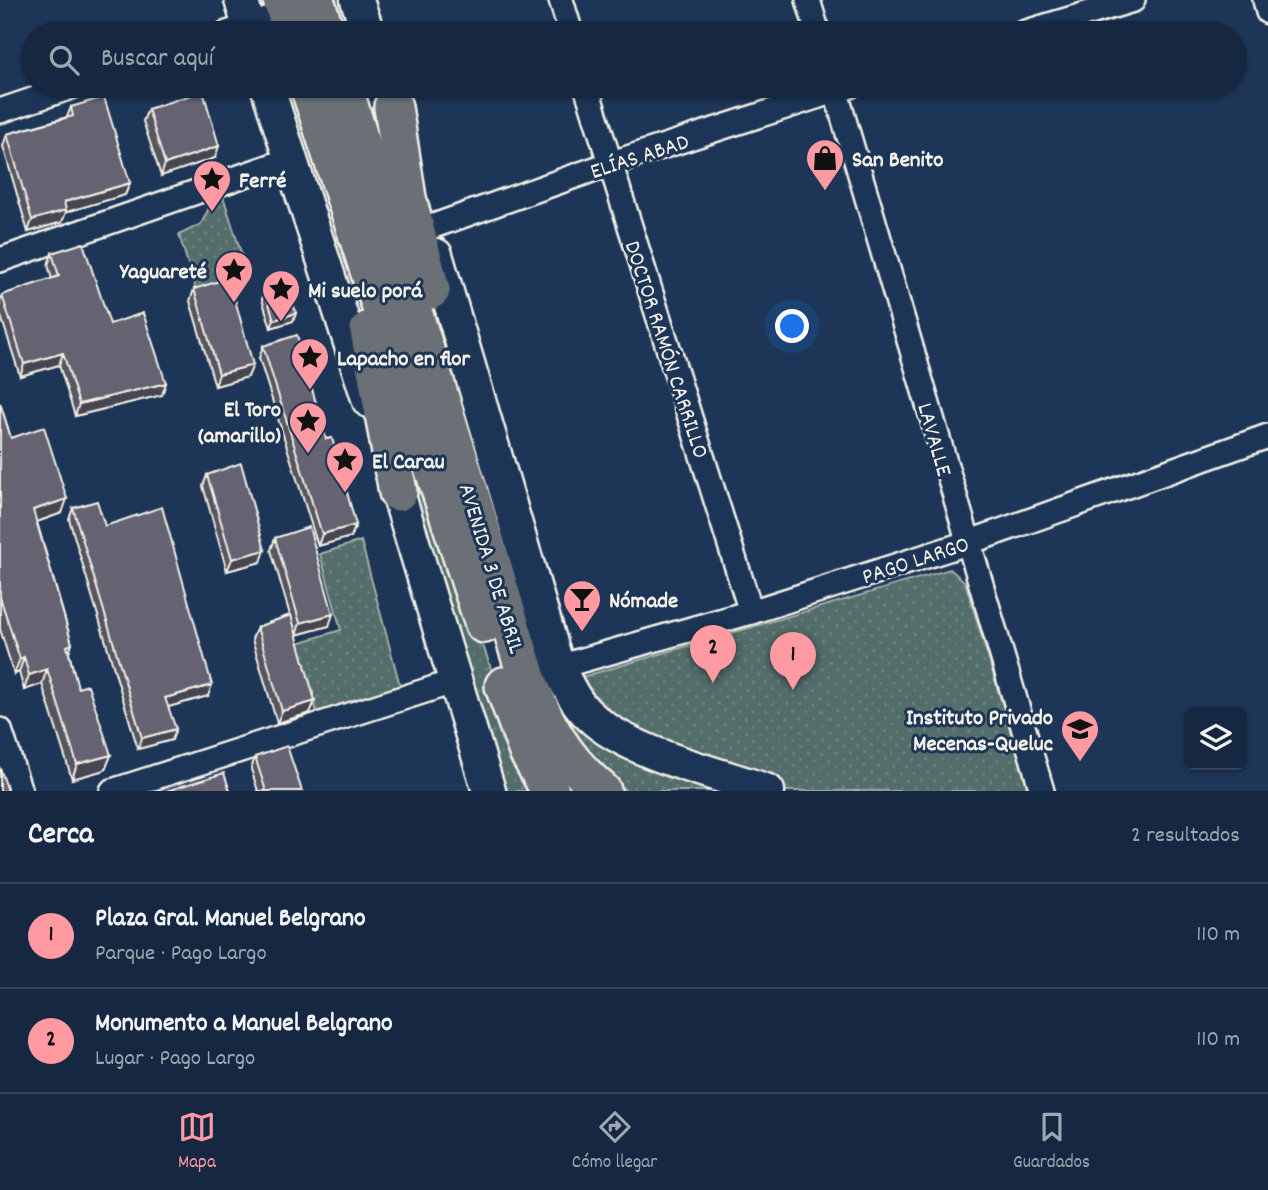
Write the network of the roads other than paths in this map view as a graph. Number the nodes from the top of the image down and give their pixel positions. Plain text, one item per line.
1 (357, 0) edge
2 (561, 0) edge
3 (808, 0) edge
4 (1133, 0) edge
5 (1265, 0) edge
6 (306, 12) edge
7 (1268, 12) edge
8 (254, 21) edge
9 (364, 21) edge
10 (567, 21) edge
11 (814, 21) edge
12 (1063, 21) edge
13 (38, 98) edge
14 (271, 98) edge
15 (308, 98) edge
16 (310, 98) edge
17 (347, 98) edge
18 (389, 98) edge
19 (390, 98) edge
20 (590, 98) edge
21 (807, 98) edge
22 (843, 98) edge
23 (0, 111) edge
24 (290, 159) junction
25 (609, 164) junction
26 (428, 228) junction
27 (0, 261) edge
28 (1268, 436) edge
29 (398, 492) junction
30 (485, 541) junction
31 (967, 542) junction
32 (751, 611) junction
33 (558, 667) junction
34 (456, 681) junction
35 (1, 739) edge
36 (20, 791) edge
37 (112, 791) edge
38 (489, 791) edge
39 (550, 791) edge
40 (602, 791) edge
41 (768, 791) edge
42 (1042, 791) edge

1 - 9 main road
2 - 10 street
3 - 11 street
4 - 12 street
5 - 7 street
6 - 8 street
13 - 23 street
14 - 24 main road
15 - 29 highway
16 - 39 highway, AVENIDA 3 DE ABRIL
17 - 30 highway, AVENIDA 3 DE ABRIL
18 - 30 highway
19 - 26 main road, AVENIDA 3 DE ABRIL
20 - 25 street, DOCTOR RAMÓN CARRILLO
21 - 25 street, ELÍAS ABAD
22 - 31 street, LAVALLE
24 - 27 street
24 - 29 main road
25 - 26 street, ELÍAS ABAD
25 - 32 street, DOCTOR RAMÓN CARRILLO
26 - 33 main road, AVENIDA 3 DE ABRIL
28 - 31 street, PAGO LARGO
29 - 34 main road
30 - 40 highway, AVENIDA 3 DE ABRIL
31 - 32 street, PAGO LARGO
31 - 42 street, LAVALLE
32 - 33 street, PAGO LARGO
33 - 41 main road, AVENIDA 3 DE ABRIL
34 - 37 street
34 - 38 main road
35 - 36 street

